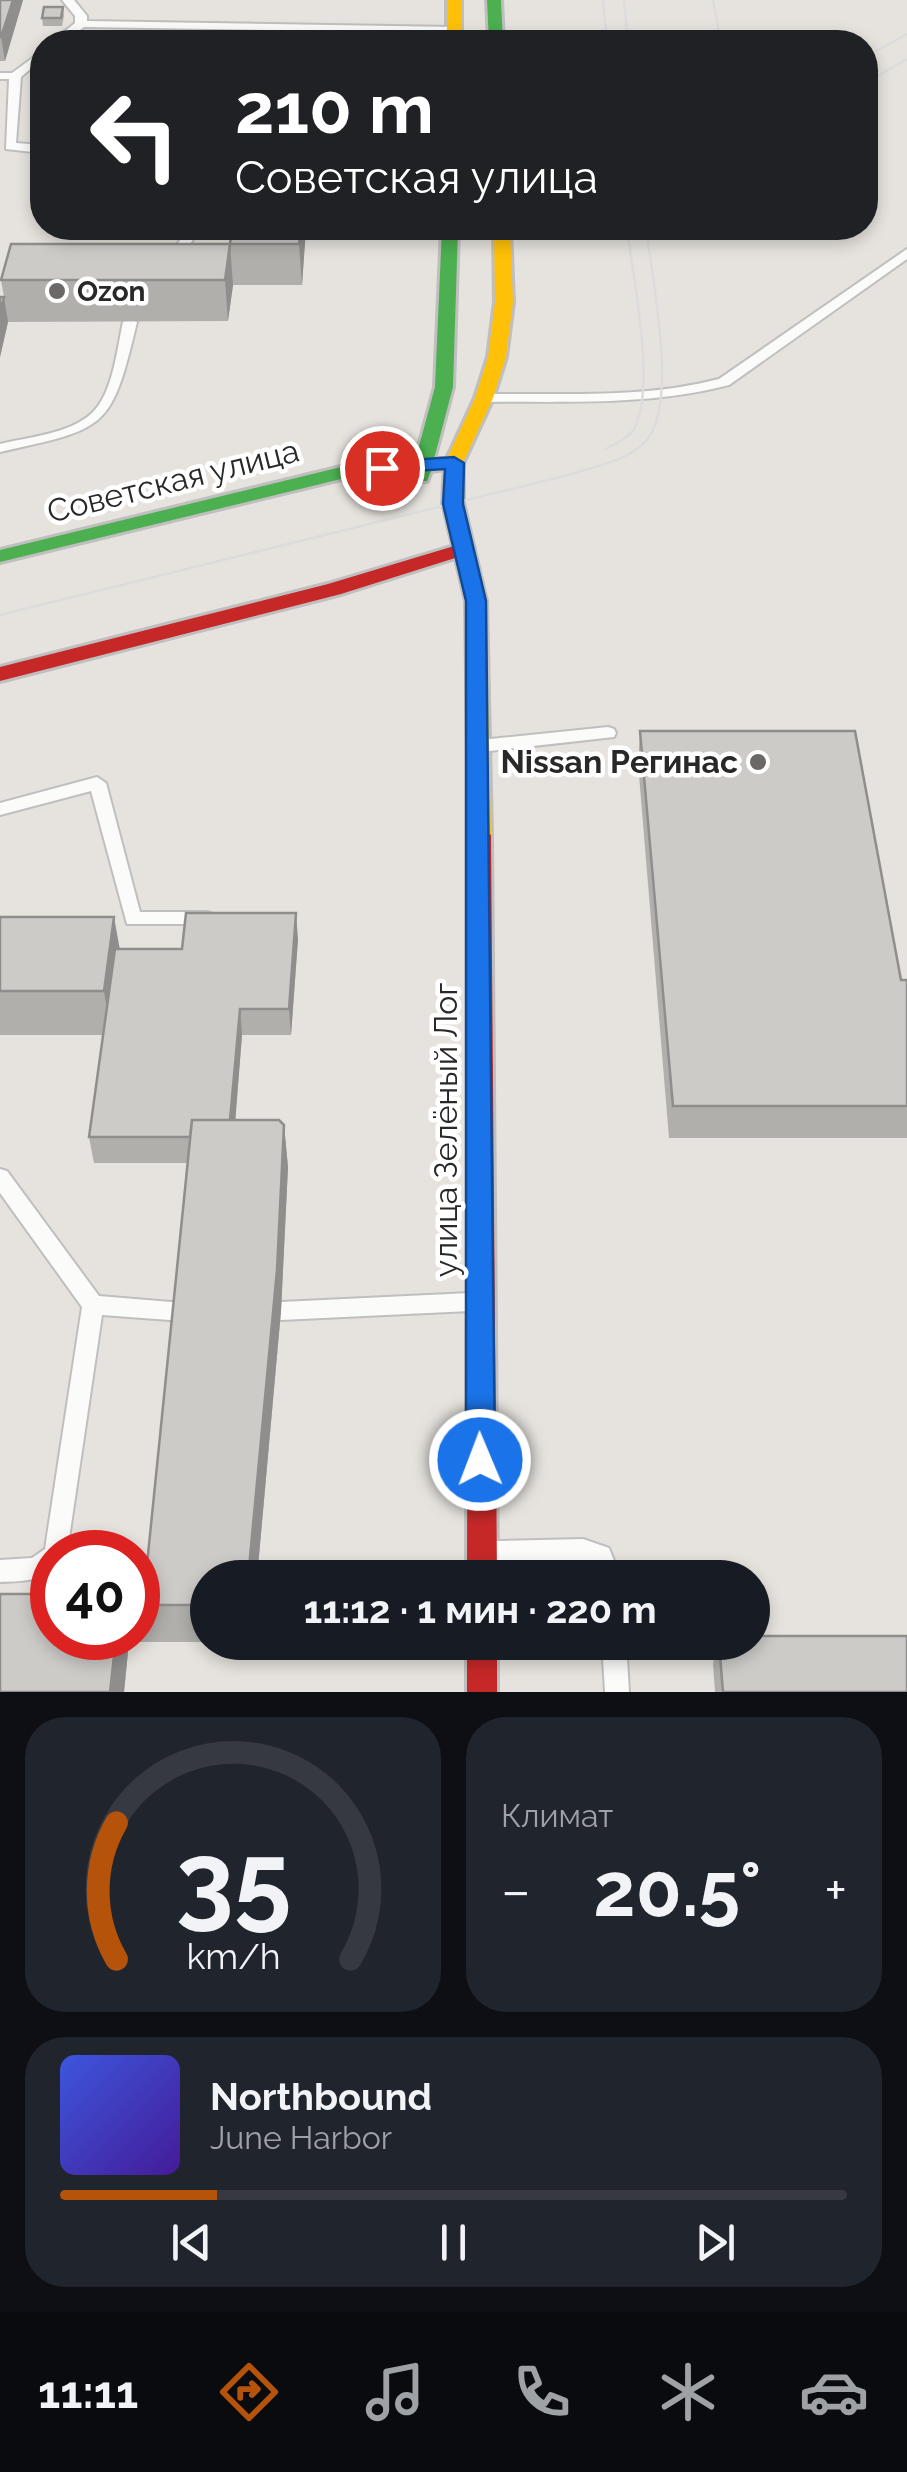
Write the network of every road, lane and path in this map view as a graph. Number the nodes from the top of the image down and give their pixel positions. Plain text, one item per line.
1 (68, 0) edge
2 (454, 0) edge
3 (494, 0) edge
4 (115, 12) dead end
5 (81, 20) junction
6 (70, 30) edge
7 (314, 30) edge
8 (454, 30) edge
9 (495, 30) edge
10 (30, 64) edge
11 (0, 76) edge
12 (15, 76) junction
13 (30, 148) edge
14 (187, 240) edge
15 (450, 240) edge
16 (502, 240) edge
17 (907, 253) edge
18 (150, 260) edge
19 (130, 322) edge
20 (484, 398) junction
21 (0, 448) edge
22 (454, 463) junction
23 (422, 464) junction
24 (418, 499) dead end
25 (422, 529) dead end
26 (464, 549) junction
27 (0, 556) edge
28 (434, 571) junction
29 (453, 614) dead end
30 (0, 674) edge
31 (478, 684) junction
32 (608, 733) dead end
33 (479, 746) junction
34 (0, 809) edge
35 (228, 918) edge
36 (0, 1178) edge
37 (478, 1302) junction
38 (94, 1305) junction
39 (281, 1311) edge
40 (183, 1312) edge
41 (58, 1530) edge
42 (482, 1553) junction
43 (482, 1560) edge
44 (602, 1560) edge
45 (30, 1570) edge
46 (0, 1571) edge
47 (482, 1660) edge
48 (615, 1660) edge
49 (482, 1692) edge
50 (617, 1692) edge

1 - 5 lane
2 - 8 main road
3 - 9 main road
4 - 5 lane
5 - 6 lane
5 - 7 lane
10 - 12 lane
11 - 12 lane
12 - 13 lane
14 - 18 lane
15 - 23 main road
16 - 20 main road, улица Зелёный Лог
17 - 20 lane
19 - 21 lane
20 - 22 main road, улица Зелёный Лог
22 - 23 main road, Советская улица
22 - 26 main road, улица Зелёный Лог
23 - 24 main road
23 - 27 main road, Советская улица
25 - 28 main road
26 - 28 main road
26 - 31 main road, улица Зелёный Лог
28 - 30 main road
29 - 31 main road, улица Зелёный Лог
31 - 33 main road, улица Зелёный Лог
32 - 33 lane
33 - 37 main road, улица Зелёный Лог
34 - 35 lane
36 - 38 lane
37 - 39 lane
37 - 42 main road, улица Зелёный Лог
38 - 40 lane
38 - 41 lane
42 - 43 main road, улица Зелёный Лог
42 - 44 lane
45 - 46 lane
47 - 49 main road
48 - 50 lane

